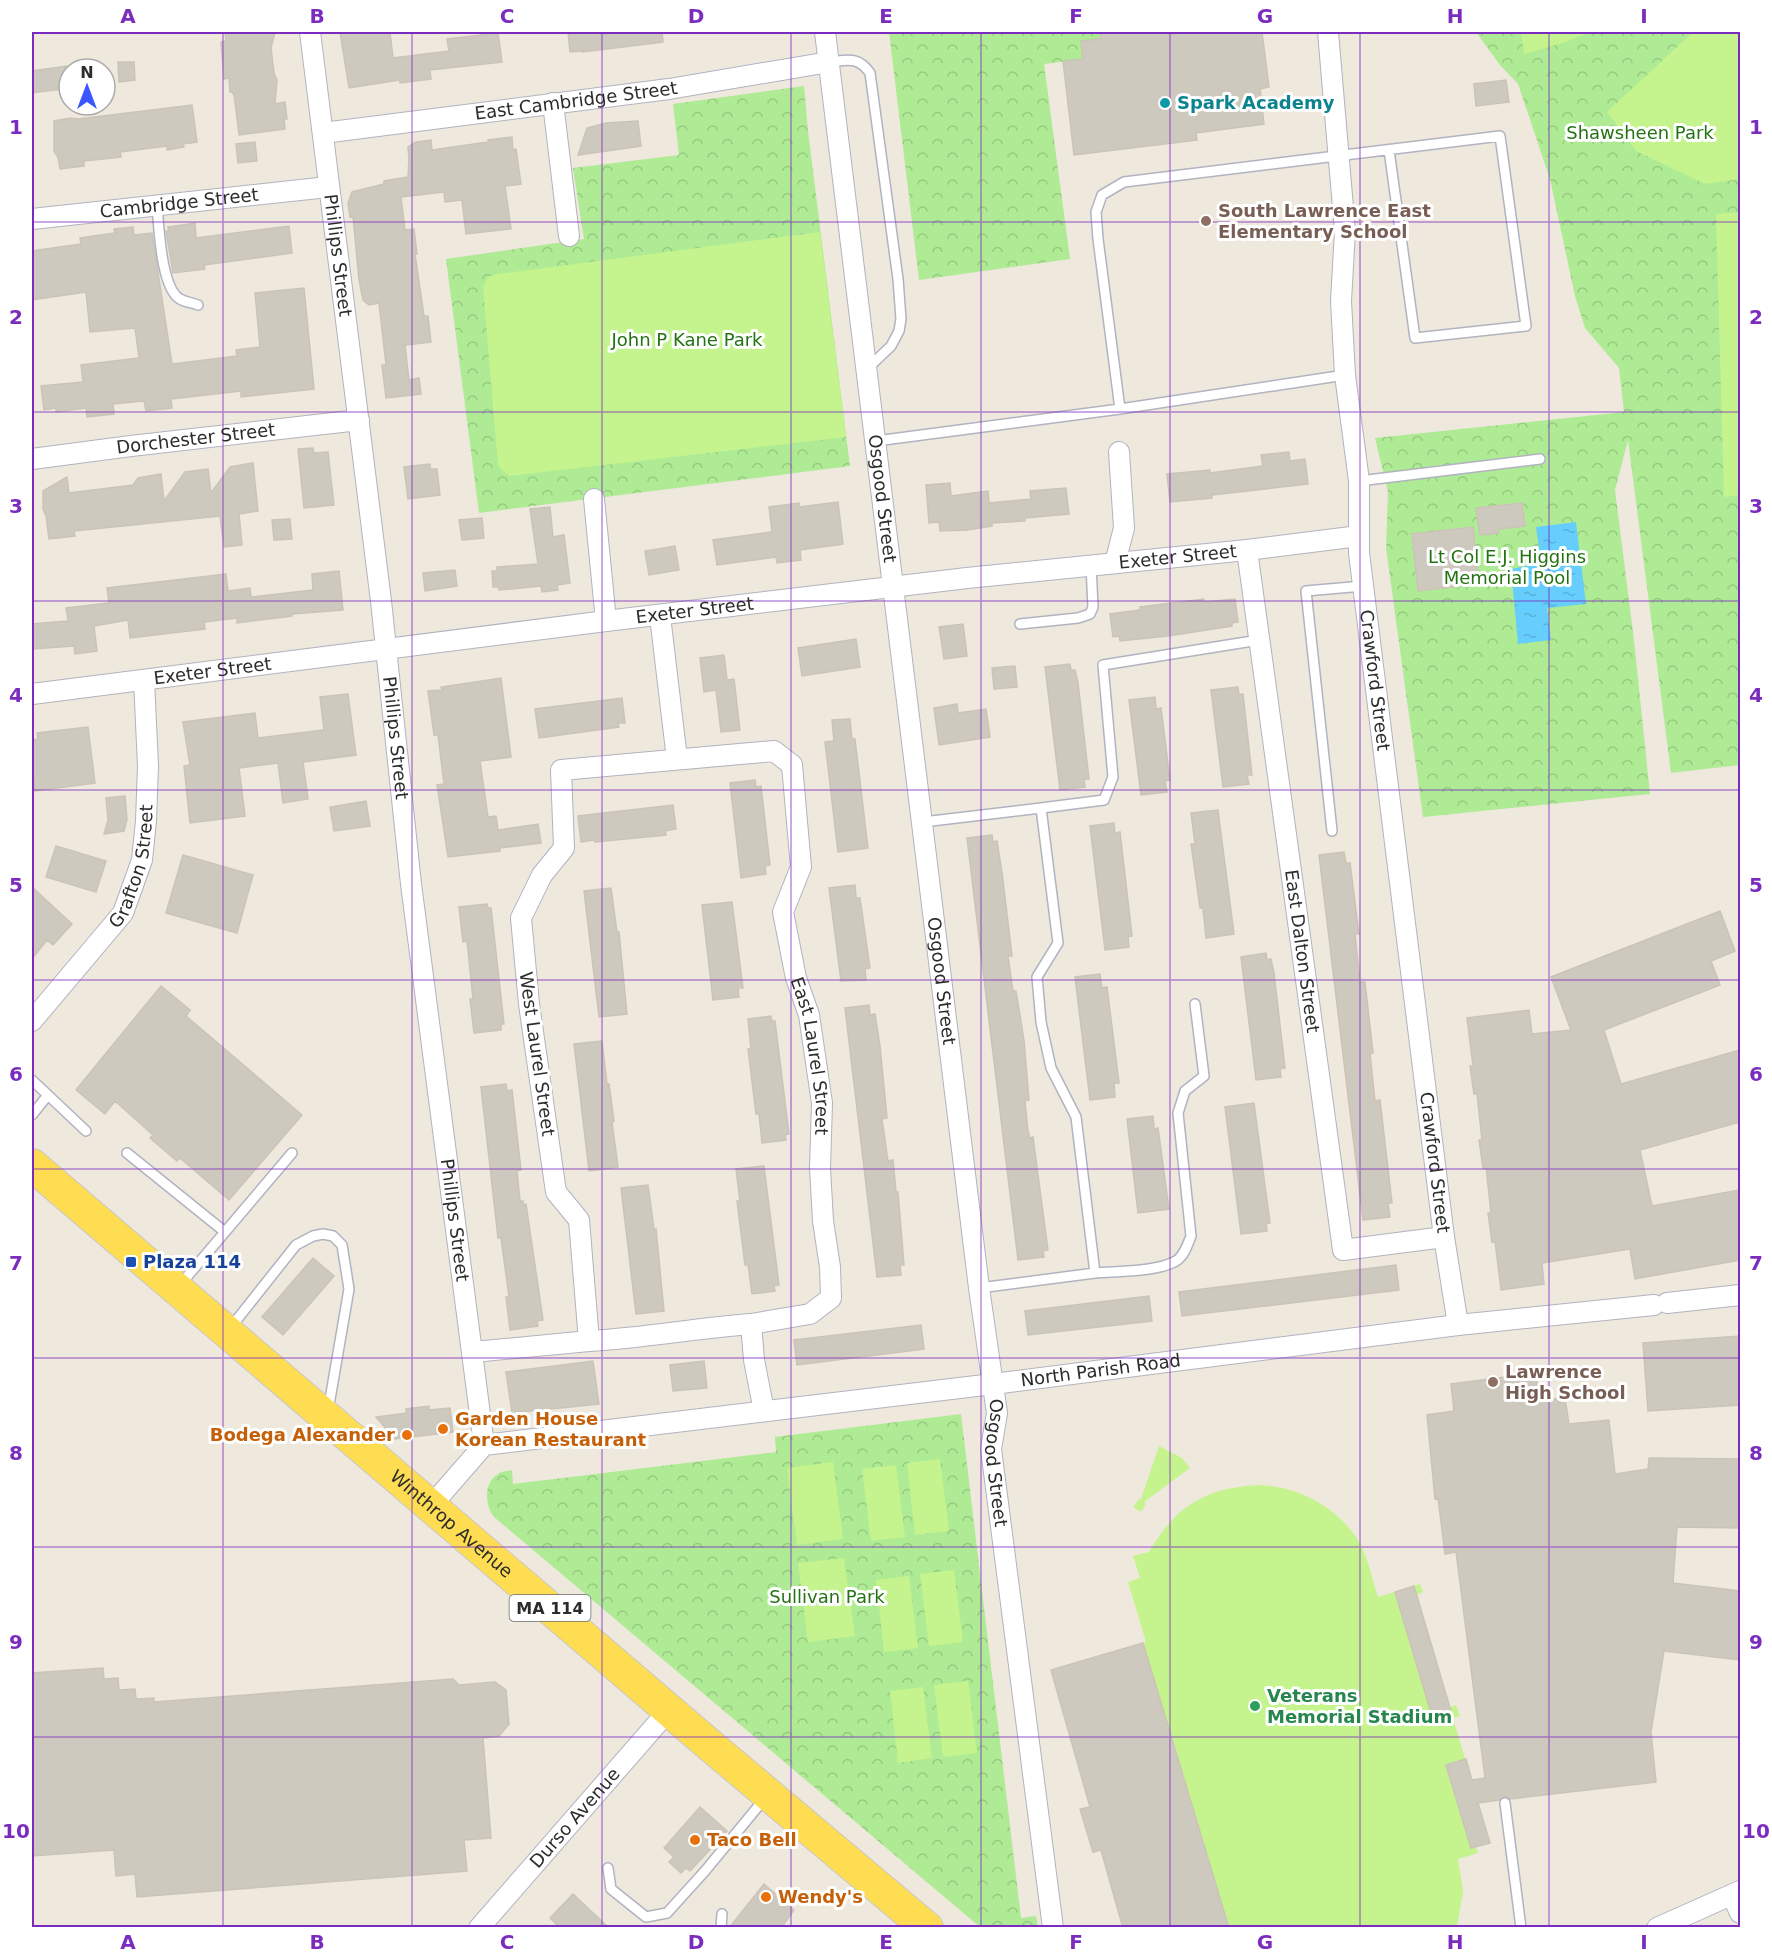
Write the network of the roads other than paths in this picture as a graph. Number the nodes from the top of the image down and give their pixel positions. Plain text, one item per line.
1 (310, 32) edge
2 (825, 32) edge
3 (1328, 32) edge
4 (829, 62) junction
5 (553, 103) junction
6 (323, 133) junction
7 (1389, 150) junction
8 (1338, 156) junction
9 (328, 187) junction
10 (157, 206) junction
11 (32, 219) edge
12 (569, 236) dead end
13 (198, 304) dead end
14 (867, 369) junction
15 (1345, 375) junction
16 (1120, 409) junction
17 (359, 420) junction
18 (876, 441) junction
19 (1119, 452) dead end
20 (32, 459) edge
21 (1540, 459) dead end
22 (1359, 481) junction
23 (594, 499) dead end
24 (1359, 536) junction
25 (1246, 550) junction
26 (1115, 563) junction
27 (1091, 565) junction
28 (894, 586) junction
29 (1363, 586) junction
30 (660, 616) junction
31 (606, 621) junction
32 (1020, 624) dead end
33 (1259, 640) junction
34 (387, 650) junction
35 (144, 680) junction
36 (32, 694) edge
37 (677, 759) junction
38 (1041, 808) junction
39 (923, 822) junction
40 (1332, 831) dead end
41 (1196, 1004) dead end
42 (32, 1021) edge
43 (32, 1080) edge
44 (48, 1095) junction
45 (32, 1115) edge
46 (86, 1131) dead end
47 (127, 1153) dead end
48 (292, 1153) dead end
49 (32, 1165) edge
50 (225, 1232) junction
51 (1444, 1237) junction
52 (1095, 1273) junction
53 (177, 1288) junction
54 (979, 1288) junction
55 (1740, 1295) edge
56 (751, 1324) junction
57 (1458, 1325) junction
58 (228, 1331) junction
59 (589, 1341) junction
60 (472, 1352) junction
61 (993, 1384) junction
62 (764, 1411) junction
63 (327, 1416) junction
64 (484, 1445) junction
65 (432, 1506) junction
66 (669, 1710) junction
67 (768, 1794) junction
68 (1505, 1803) dead end
69 (608, 1868) dead end
70 (1736, 1893) edge
71 (1740, 1913) edge
72 (722, 1914) dead end
73 (479, 1928) edge
74 (721, 1928) edge
75 (927, 1928) edge
76 (1053, 1928) edge
77 (1521, 1928) edge
78 (1657, 1928) edge

1 - 6 street, Phillips Street
2 - 4 street, Osgood Street
3 - 8 street, Crawford Street
4 - 5 street, East Cambridge Street
4 - 14 street, Osgood Street
4 - 14 lane
5 - 6 street, East Cambridge Street
5 - 12 street
6 - 9 street, Phillips Street
7 - 7 lane
7 - 8 lane
8 - 15 street, Crawford Street
8 - 16 lane
9 - 10 street, Cambridge Street
9 - 17 street, Phillips Street
10 - 11 street, Cambridge Street
10 - 13 lane
14 - 18 street, Osgood Street
15 - 16 lane
15 - 22 street, Crawford Street
16 - 18 lane
17 - 20 street, Dorchester Street
17 - 34 street, Phillips Street
18 - 28 street, Osgood Street
19 - 26 street
21 - 22 lane
22 - 24 street, Crawford Street
23 - 31 street
24 - 25 street, Exeter Street
24 - 29 street, Crawford Street
25 - 26 street, Exeter Street
25 - 33 street, East Dalton Street
26 - 27 street, Exeter Street
27 - 28 street, Exeter Street
27 - 32 lane
28 - 30 street, Exeter Street
28 - 39 street, Osgood Street
29 - 40 lane
29 - 51 street, Crawford Street
30 - 31 street, Exeter Street
30 - 37 street
31 - 34 street, Exeter Street
33 - 38 lane
33 - 51 street, East Dalton Street
34 - 35 street, Exeter Street
34 - 60 street, Phillips Street
35 - 36 street, Exeter Street
35 - 42 street, Grafton Street
37 - 56 street, East Laurel Street
37 - 59 street, West Laurel Street
38 - 39 lane
38 - 52 lane
39 - 54 street, Osgood Street
41 - 52 lane
43 - 44 lane
44 - 45 lane
44 - 46 lane
47 - 50 lane
48 - 50 lane
49 - 53 main road, Winthrop Avenue / MA 114
50 - 53 lane
51 - 57 street, Crawford Street
52 - 54 lane
53 - 58 main road, Winthrop Avenue / MA 114
54 - 61 street, Osgood Street
55 - 57 street, North Parish Road
56 - 59 street
56 - 62 street
57 - 61 street, North Parish Road
58 - 63 main road, Winthrop Avenue / MA 114
58 - 63 lane
59 - 60 street
60 - 64 street, Phillips Street
61 - 62 street, North Parish Road
61 - 76 street, Osgood Street
62 - 64 street, North Parish Road
63 - 65 main road, Winthrop Avenue / MA 114
64 - 65 street
65 - 66 main road, Winthrop Avenue / MA 114
66 - 67 main road, Winthrop Avenue / MA 114
66 - 73 street, Durso Avenue
67 - 69 lane
67 - 75 main road, Winthrop Avenue / MA 114
68 - 77 lane
70 - 71 street
70 - 78 street
72 - 74 lane

